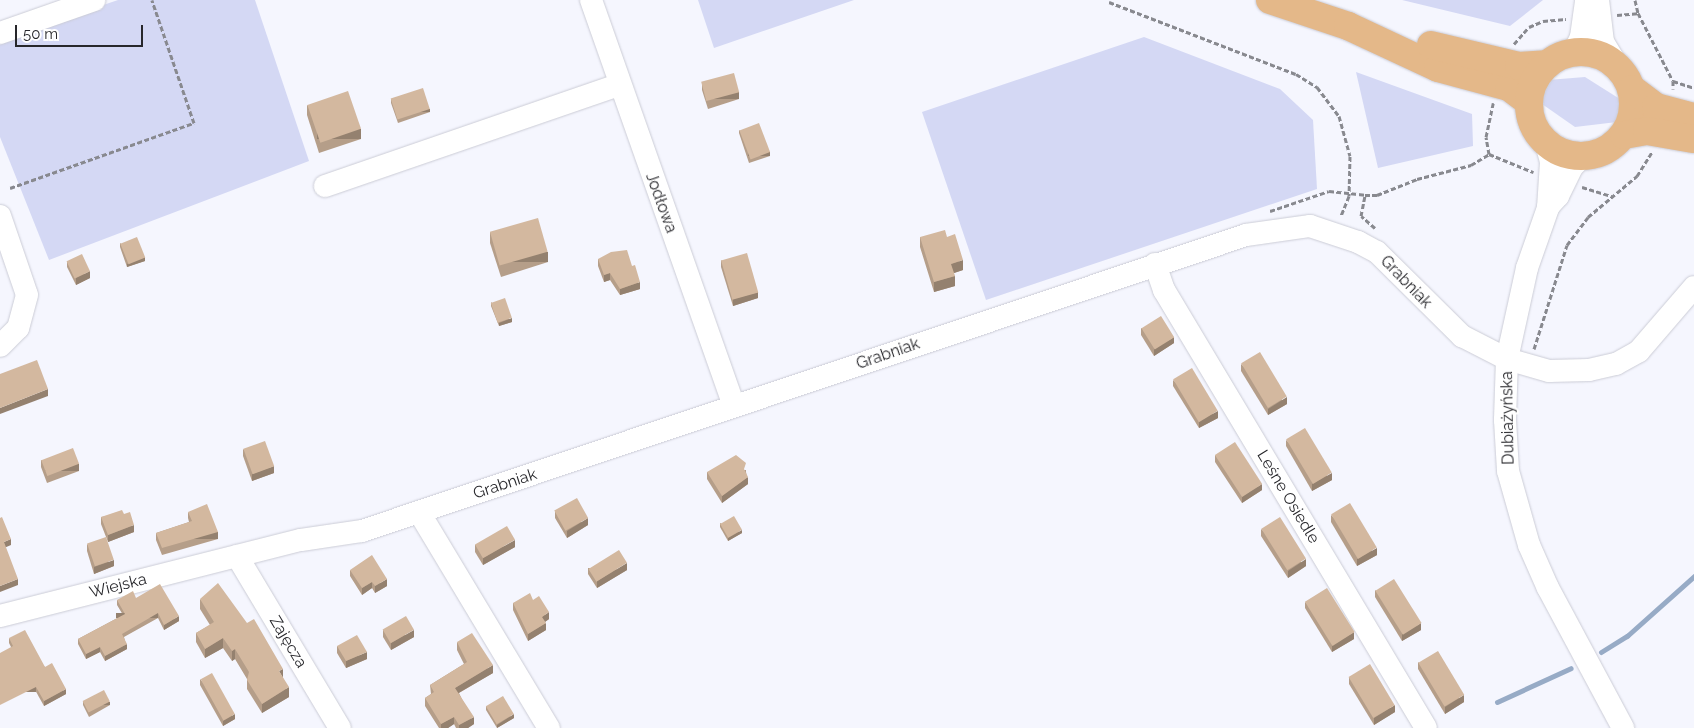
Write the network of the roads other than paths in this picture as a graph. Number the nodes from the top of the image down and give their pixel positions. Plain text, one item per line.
1 (94, 0) edge
2 (591, 0) edge
3 (1270, 0) edge
4 (1586, 0) edge
5 (1598, 0) edge
6 (1348, 26) junction
7 (0, 33) edge
8 (1574, 52) junction
9 (1546, 64) junction
10 (1616, 64) junction
11 (618, 85) junction
12 (1632, 89) junction
13 (1528, 102) junction
14 (1694, 117) edge
15 (1624, 135) junction
16 (1694, 139) edge
17 (1546, 143) junction
18 (1583, 156) junction
19 (1558, 179) junction
20 (325, 186) dead end
21 (0, 216) edge
22 (1155, 264) junction
23 (1694, 286) edge
24 (0, 346) edge
25 (1506, 359) junction
26 (734, 406) junction
27 (419, 512) junction
28 (236, 556) junction
29 (0, 616) edge
30 (340, 728) edge
31 (549, 728) edge
32 (1426, 728) edge
33 (1623, 728) edge

1 - 7 street
2 - 11 street, Jodłowa
3 - 6 main road
4 - 8 street
5 - 10 street
6 - 9 main road
6 - 13 main road
8 - 9 main road
8 - 10 main road
9 - 13 main road
10 - 12 main road
11 - 20 street
11 - 26 street, Jodłowa
12 - 14 main road
12 - 15 main road
13 - 17 main road
15 - 16 main road
15 - 18 main road
17 - 18 main road
17 - 19 street
18 - 19 street, Dubiażyńska
19 - 25 street, Dubiażyńska
21 - 24 street
22 - 25 street, Grabniak
22 - 26 street, Grabniak
22 - 32 street, Leśne Osiedle
23 - 25 street, Grabniak
25 - 33 street, Dubiażyńska
26 - 27 street, Grabniak
27 - 28 street, Grabniak
27 - 31 street
28 - 29 street, Wiejska
28 - 30 street, Zajęcza

